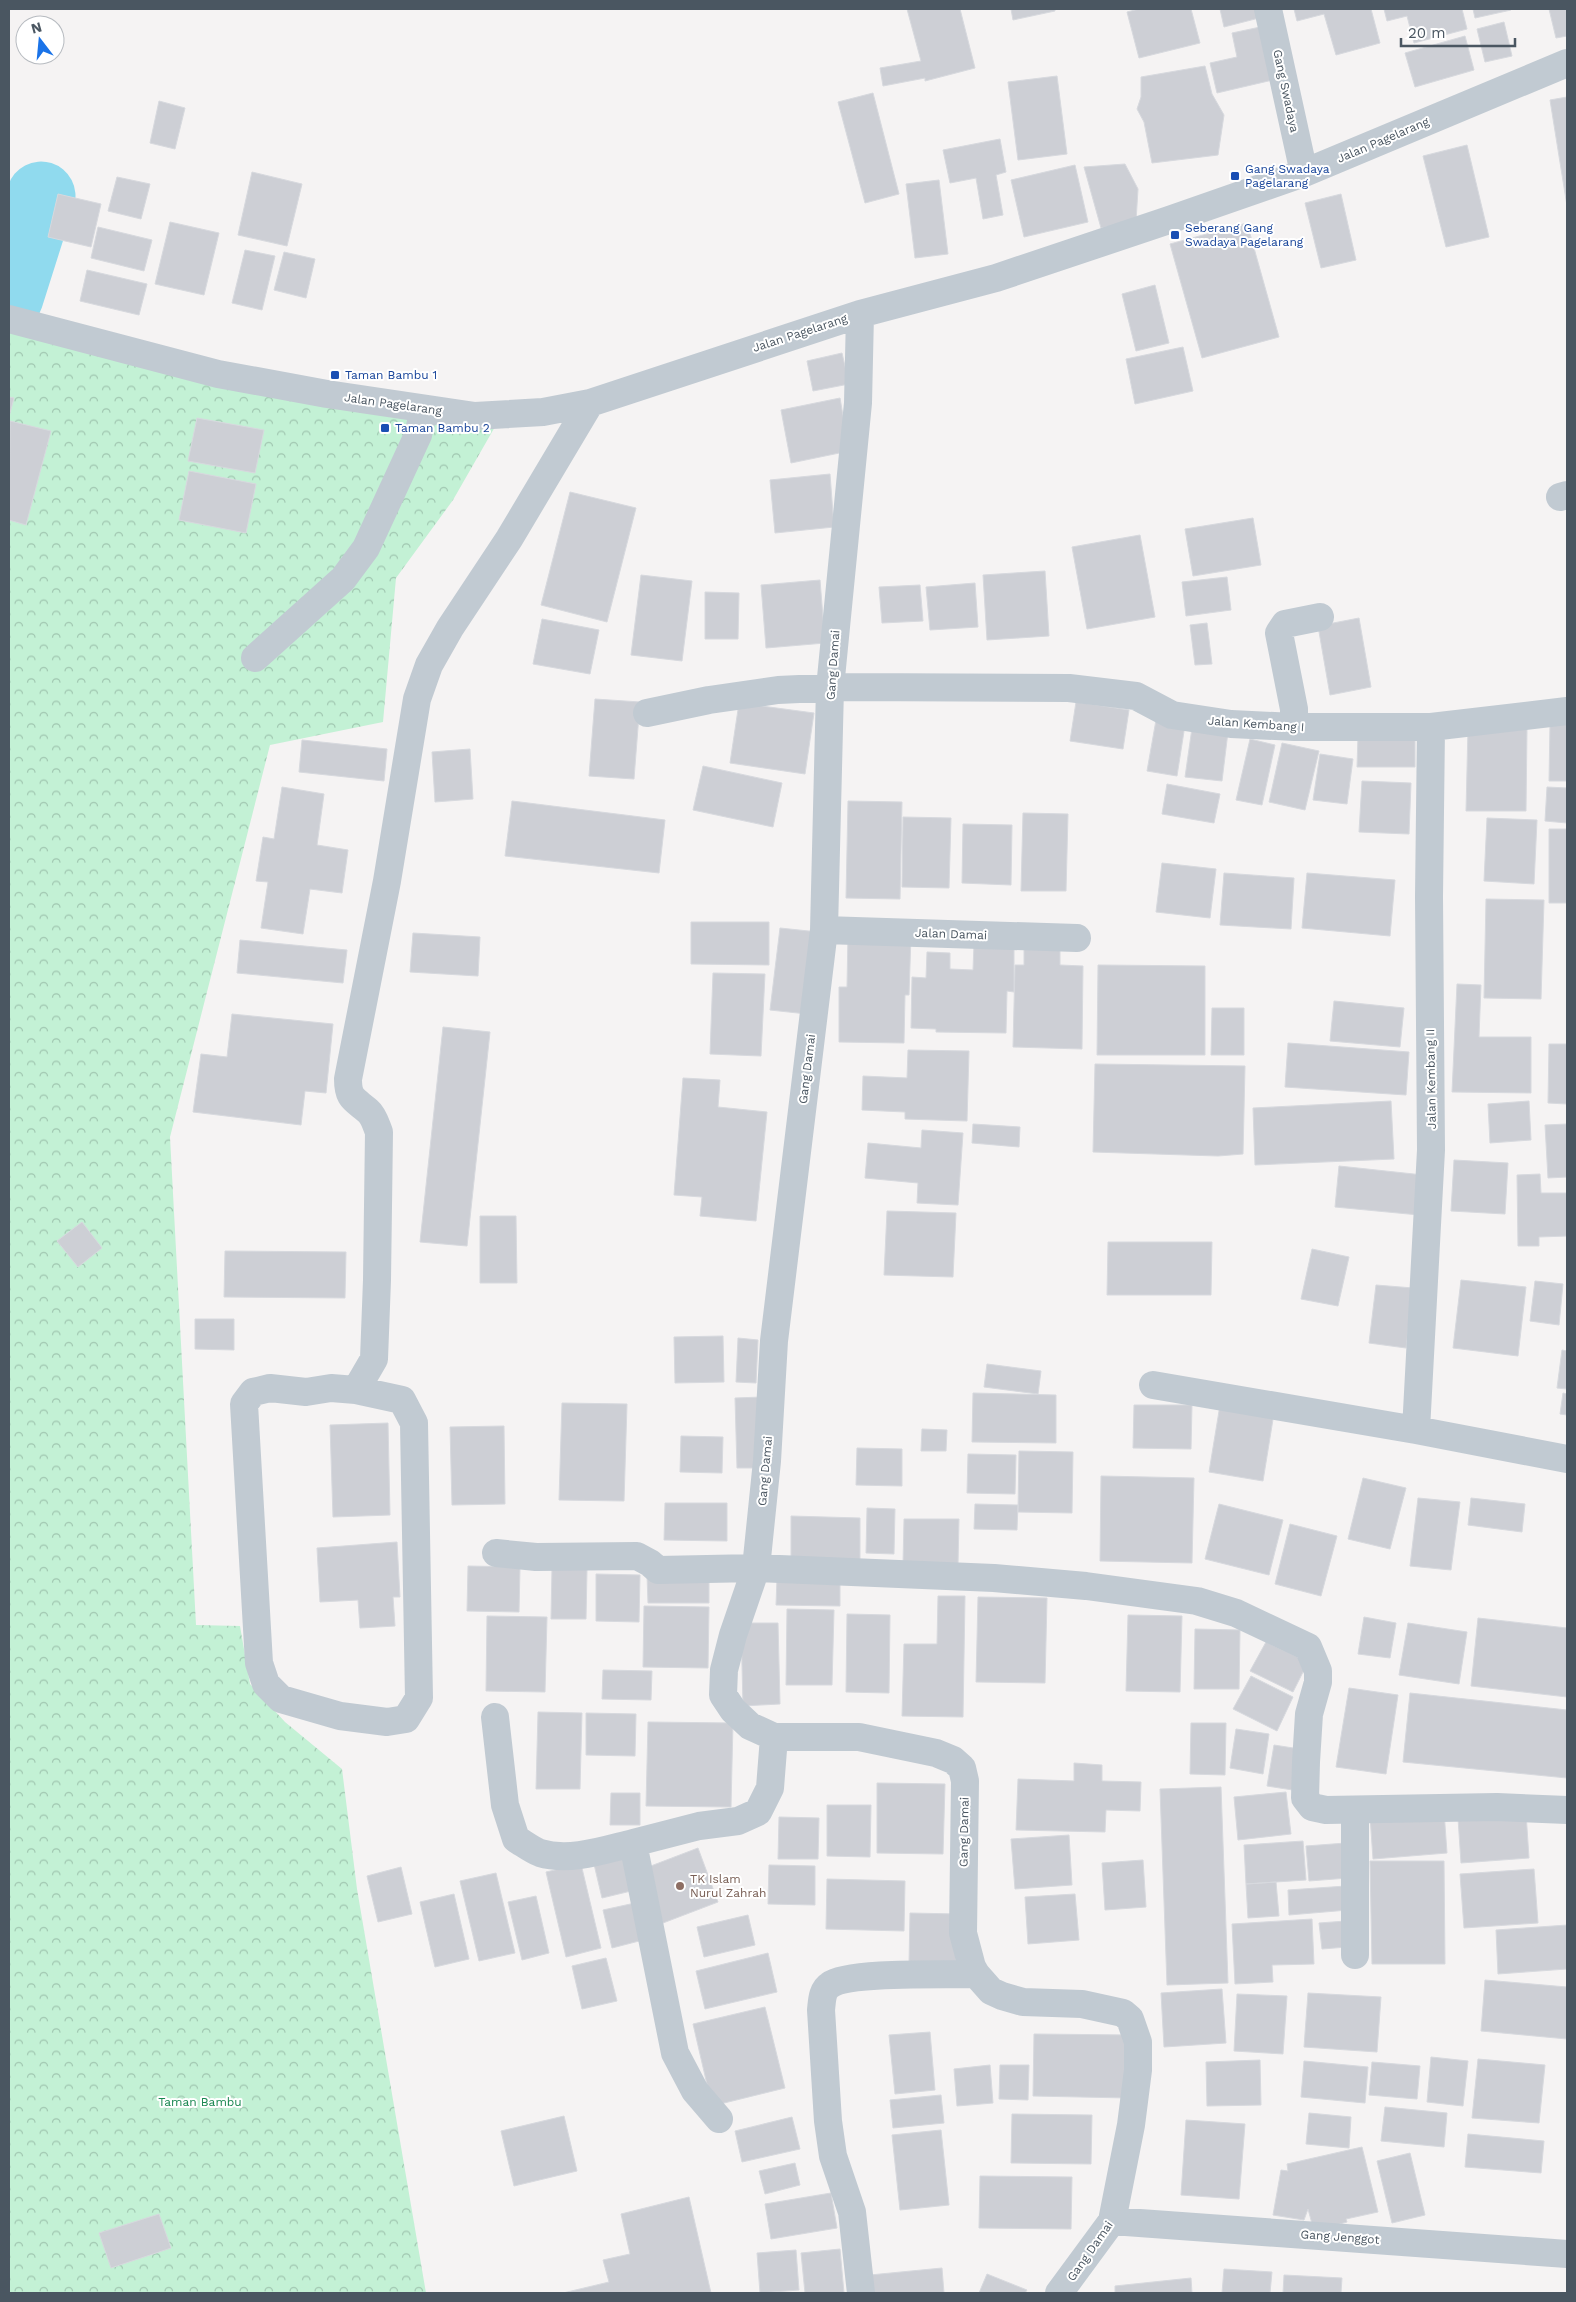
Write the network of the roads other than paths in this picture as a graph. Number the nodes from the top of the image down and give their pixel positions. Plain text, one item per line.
1 (1268, 9) edge
2 (1567, 63) edge
3 (1304, 173) junction
4 (860, 314) junction
5 (19, 322) edge
6 (590, 403) junction
7 (424, 409) junction
8 (1320, 617) dead end
9 (255, 658) dead end
10 (830, 688) junction
11 (1567, 711) edge
12 (647, 713) dead end
13 (1294, 727) junction
14 (1431, 727) junction
15 (824, 930) junction
16 (1078, 938) dead end
17 (1153, 1385) dead end
18 (356, 1390) junction
19 (1416, 1430) junction
20 (1567, 1459) edge
21 (496, 1553) dead end
22 (756, 1568) junction
23 (495, 1717) dead end
24 (774, 1737) junction
25 (1355, 1810) junction
26 (1567, 1810) edge
27 (633, 1843) junction
28 (1355, 1955) dead end
29 (976, 1974) junction
30 (719, 2120) dead end
31 (1112, 2221) junction
32 (1567, 2254) edge
33 (861, 2293) edge
34 (1059, 2293) edge

1 - 3 street, Gang Swadaya
2 - 3 street, Jalan Pagelarang
3 - 4 street, Jalan Pagelarang
4 - 6 street, Jalan Pagelarang
4 - 10 street, Gang Damai
5 - 7 street, Jalan Pagelarang
6 - 7 street, Jalan Pagelarang
6 - 18 street
7 - 9 street
8 - 13 street
10 - 12 street, Jalan Kembang I
10 - 13 street, Jalan Kembang I
10 - 15 street, Gang Damai
11 - 14 street, Jalan Kembang I
13 - 14 street, Jalan Kembang I
14 - 19 street, Jalan Kembang II
15 - 16 street, Jalan Damai
15 - 22 street, Gang Damai
17 - 19 street
18 - 18 street
19 - 20 street
21 - 22 street
22 - 24 street, Gang Damai
22 - 25 street
23 - 27 street
24 - 27 street
24 - 29 street, Gang Damai
25 - 26 street
25 - 28 street
27 - 30 street
29 - 31 street, Gang Damai
29 - 33 street
31 - 32 street, Gang Jenggot
31 - 34 street, Gang Damai

